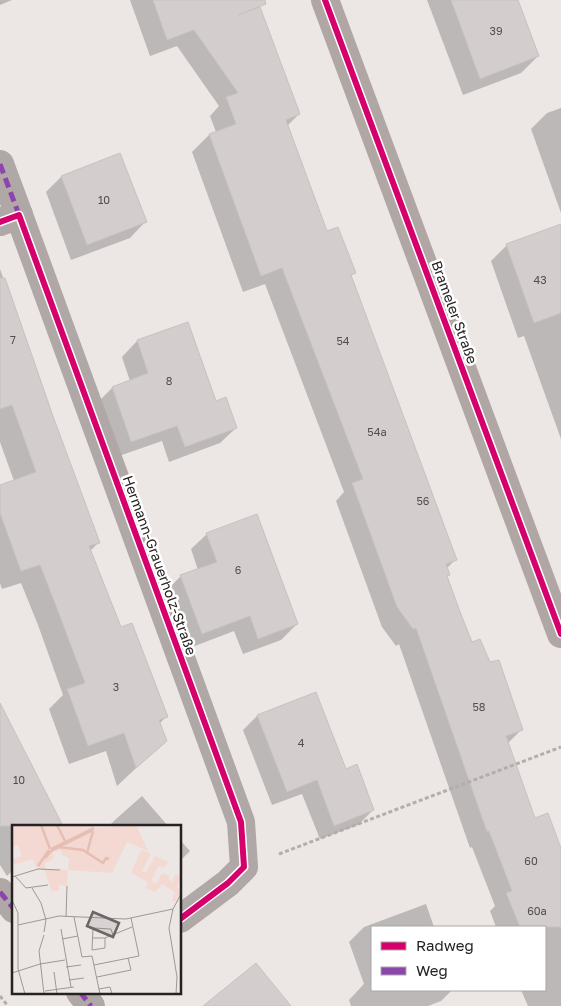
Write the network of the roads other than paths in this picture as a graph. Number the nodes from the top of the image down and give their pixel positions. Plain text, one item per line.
1 (325, 0) edge
2 (0, 164) edge
3 (9, 218) edge
4 (561, 634) edge
5 (0, 892) edge
6 (12, 907) edge
7 (181, 919) edge

1 - 4 street, Brameler Straße
2 - 3 street, Hermann-Grauerholz-Straße
3 - 7 street, Hermann-Grauerholz-Straße
5 - 6 street

